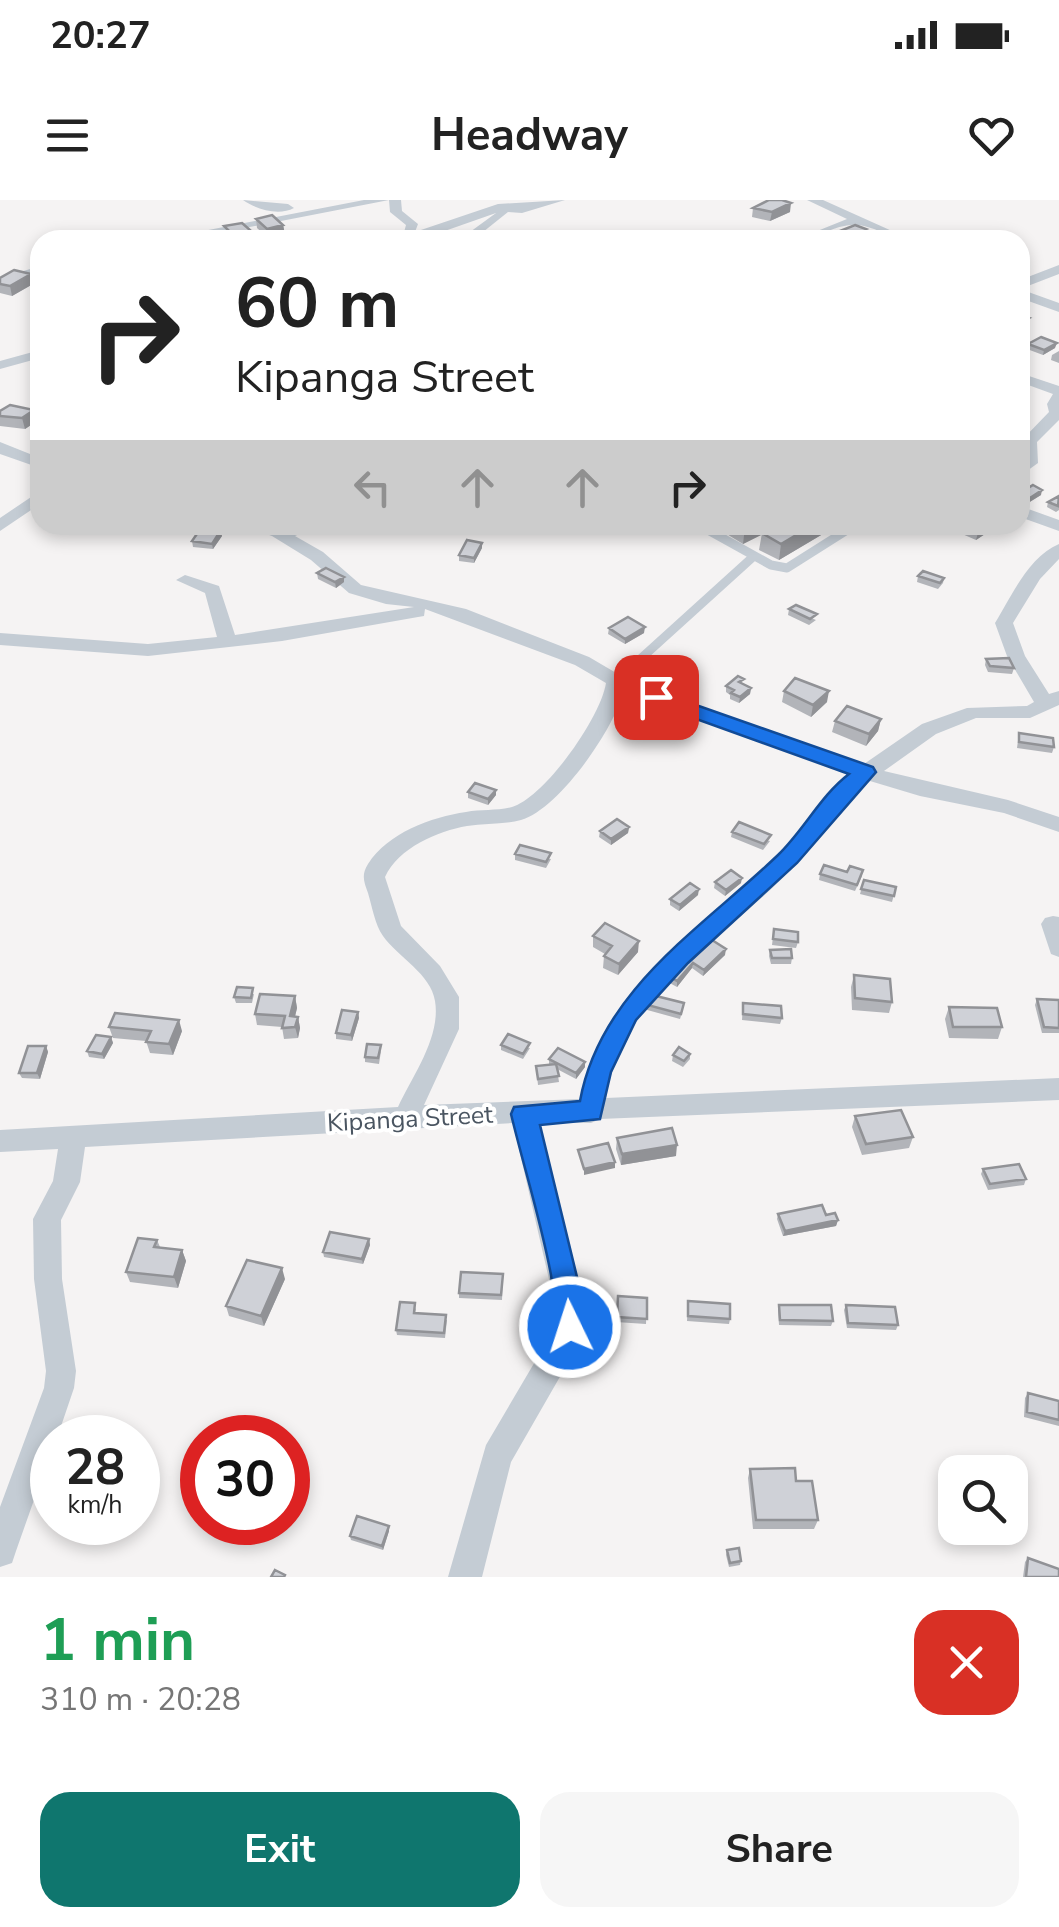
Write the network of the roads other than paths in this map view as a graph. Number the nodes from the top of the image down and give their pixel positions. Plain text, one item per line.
1 (249, 200) edge
2 (383, 200) edge
3 (396, 200) edge
4 (560, 200) edge
5 (812, 200) edge
6 (515, 209) junction
7 (326, 210) junction
8 (862, 221) junction
9 (217, 230) edge
10 (410, 230) edge
11 (434, 230) edge
12 (476, 230) edge
13 (824, 230) edge
14 (883, 230) edge
15 (1059, 270) edge
16 (30, 273) edge
17 (0, 282) edge
18 (1030, 282) edge
19 (1030, 297) edge
20 (1059, 308) edge
21 (0, 345) edge
22 (30, 354) edge
23 (30, 356) edge
24 (0, 364) edge
25 (1030, 384) edge
26 (1058, 403) edge
27 (1030, 439) edge
28 (0, 446) edge
29 (30, 460) edge
30 (30, 504) edge
31 (1030, 514) edge
32 (0, 526) edge
33 (1059, 526) edge
34 (281, 535) edge
35 (717, 535) edge
36 (839, 535) edge
37 (1059, 549) edge
38 (754, 556) junction
39 (186, 580) dead end
40 (444, 608) junction
41 (0, 639) edge
42 (228, 642) junction
43 (616, 681) junction
44 (1052, 700) edge
45 (865, 772) junction
46 (1059, 825) edge
47 (1059, 1088) edge
48 (591, 1112) junction
49 (524, 1114) junction
50 (406, 1117) junction
51 (74, 1136) junction
52 (0, 1141) edge
53 (0, 1550) edge
54 (465, 1577) edge

1 - 7 street
2 - 7 street
3 - 10 street
4 - 6 street
5 - 8 street
6 - 11 street
6 - 12 street
7 - 9 street
8 - 13 street
8 - 14 street
15 - 18 street
16 - 17 street
19 - 20 street
21 - 22 street
23 - 24 street
25 - 26 street
26 - 27 street
28 - 29 street
30 - 32 street
31 - 33 street
34 - 40 street
35 - 38 lane
36 - 38 lane
37 - 44 street
38 - 43 lane
39 - 42 street
40 - 42 street
40 - 43 street
41 - 42 street
43 - 45 street
43 - 50 street
44 - 45 street
45 - 46 street
45 - 48 street
47 - 48 street, Kipanga Street
48 - 49 street, Kipanga Street
49 - 50 street, Kipanga Street
49 - 54 street
50 - 51 street, Kipanga Street
51 - 52 street, Kipanga Street
51 - 53 street

